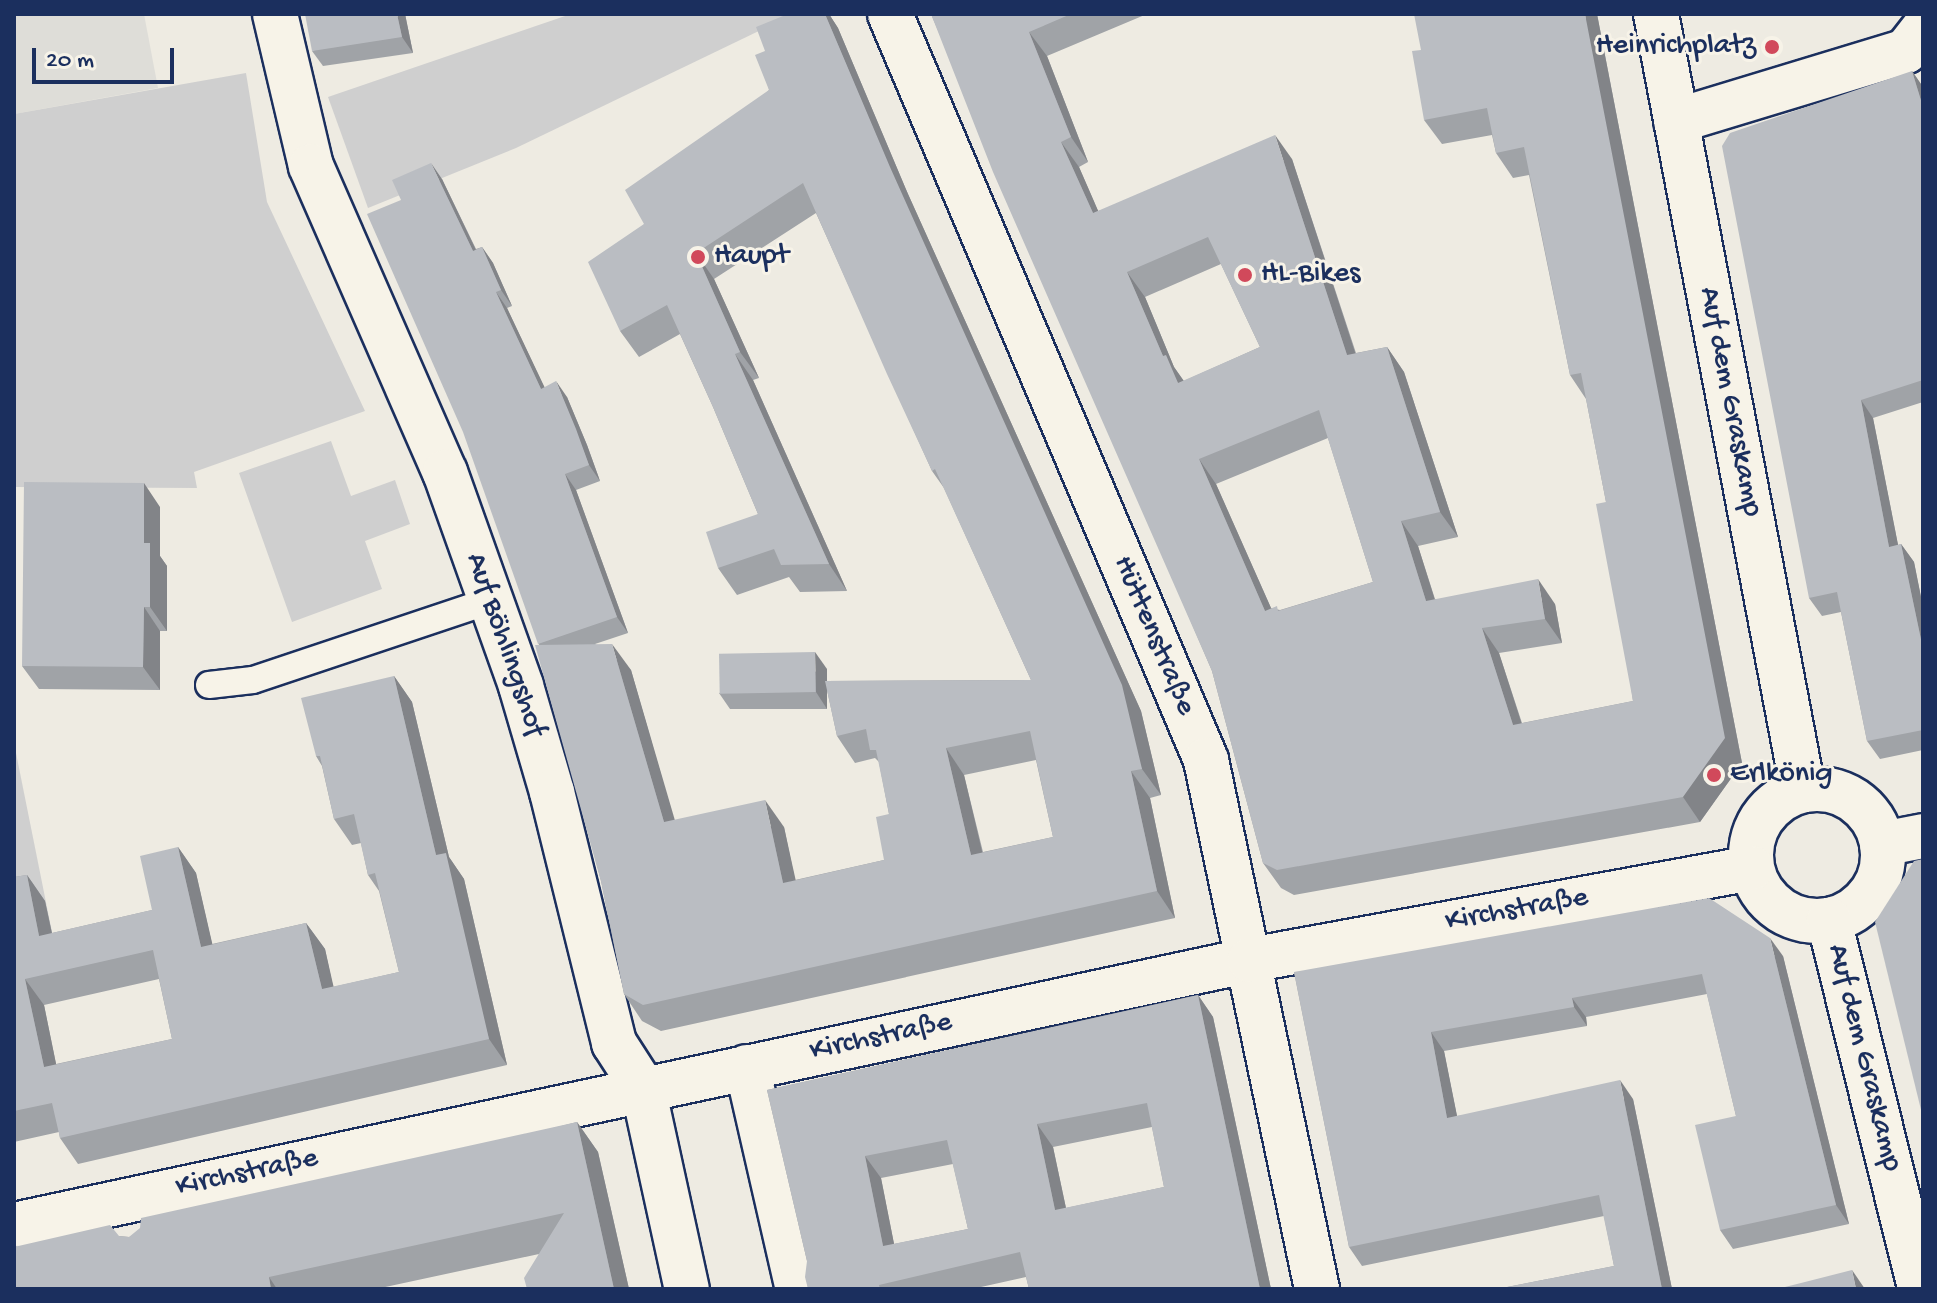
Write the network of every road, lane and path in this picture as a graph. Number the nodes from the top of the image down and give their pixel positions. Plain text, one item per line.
1 (275, 14) edge
2 (890, 14) edge
3 (1656, 14) edge
4 (1923, 29) edge
5 (1676, 121) junction
6 (489, 601) junction
7 (209, 685) dead end
8 (1803, 790) junction
9 (1902, 840) edge
10 (1752, 868) junction
11 (1829, 920) junction
12 (1250, 960) junction
13 (747, 1067) junction
14 (643, 1088) junction
15 (14, 1225) edge
16 (687, 1289) edge
17 (798, 1289) edge
18 (1317, 1289) edge
19 (1920, 1289) edge

1 - 6 street, Auf Böhlingshof
2 - 12 street, Hüttenstraße
3 - 5 street, Auf dem Graskamp
4 - 5 street
5 - 8 street, Auf dem Graskamp
6 - 7 lane
6 - 14 street, Auf Böhlingshof
8 - 9 street
8 - 10 street
9 - 11 street
10 - 11 street
10 - 12 street, Kirchstraße
11 - 19 street, Auf dem Graskamp
12 - 13 street, Kirchstraße
12 - 18 street, Hüttenstraße
13 - 14 street, Kirchstraße
13 - 17 street
14 - 15 street, Kirchstraße
14 - 16 street, Auf Böhlingshof

